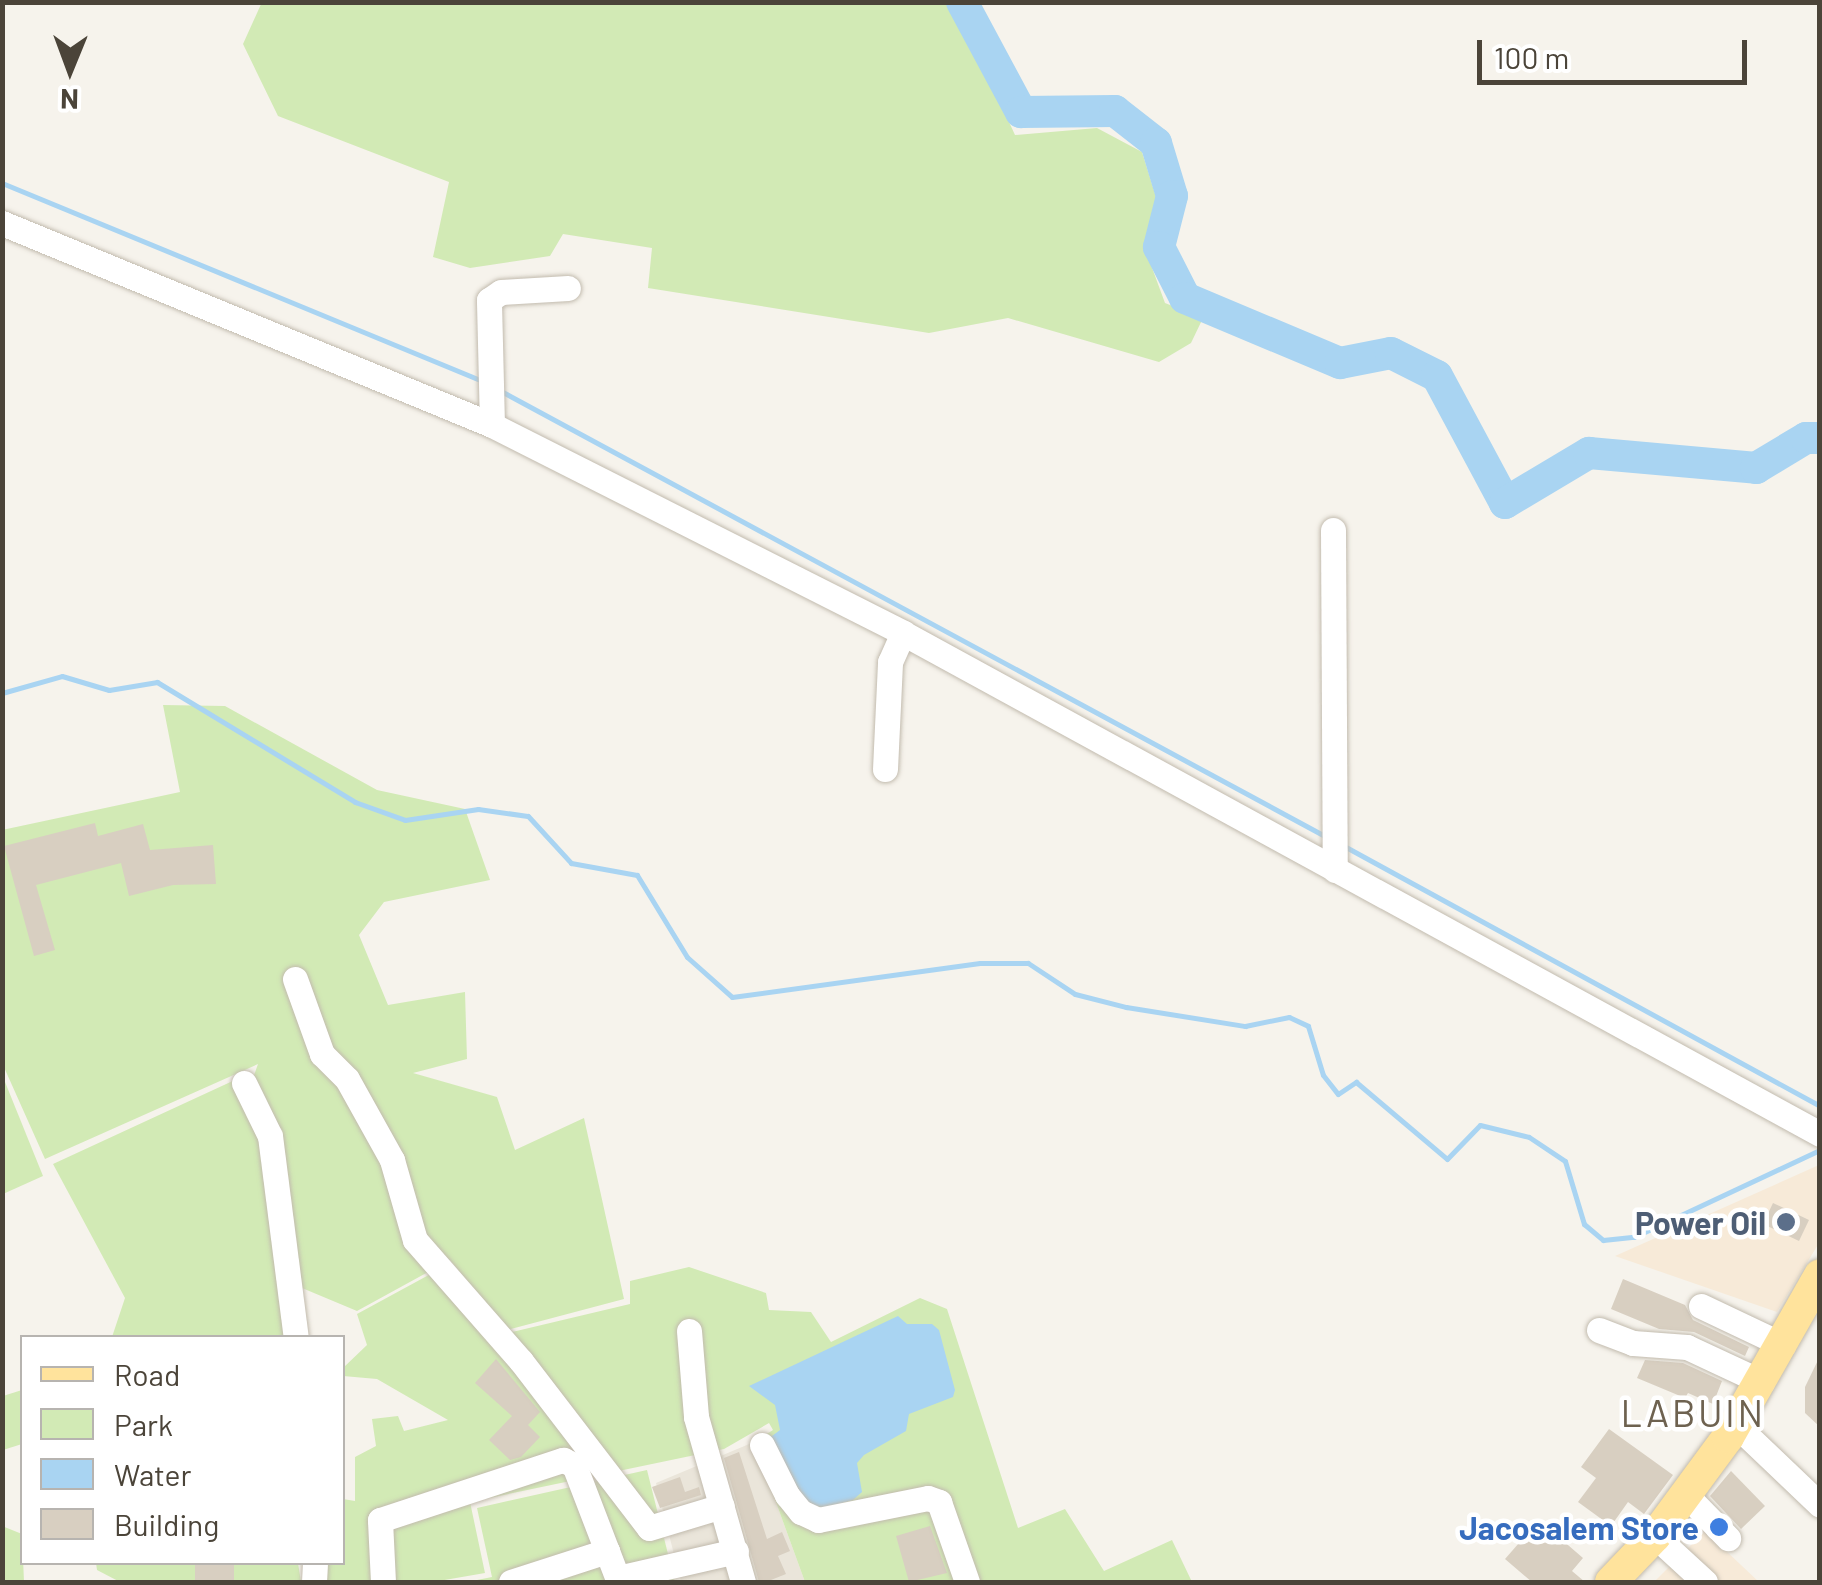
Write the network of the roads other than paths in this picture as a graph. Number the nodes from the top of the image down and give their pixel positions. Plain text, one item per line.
1 (2, 223) edge
2 (568, 288) dead end
3 (491, 410) junction
4 (1333, 530) dead end
5 (903, 633) junction
6 (885, 769) dead end
7 (1335, 870) junction
8 (295, 979) dead end
9 (244, 1083) dead end
10 (1820, 1134) edge
11 (1820, 1275) edge
12 (1702, 1306) dead end
13 (1598, 1330) dead end
14 (689, 1331) dead end
15 (296, 1335) edge
16 (1783, 1344) junction
17 (1762, 1382) junction
18 (1735, 1424) junction
19 (762, 1445) dead end
20 (1687, 1496) junction
21 (1820, 1504) edge
22 (722, 1506) junction
23 (1655, 1536) junction
24 (1728, 1538) dead end
25 (736, 1551) junction
26 (607, 1552) junction
27 (618, 1580) edge
28 (384, 1582) edge
29 (511, 1582) edge
30 (743, 1582) edge
31 (967, 1582) edge
32 (1611, 1582) edge
33 (1705, 1582) edge

1 - 3 street
2 - 3 street
3 - 5 street
4 - 7 street
5 - 6 street
5 - 7 street
7 - 10 street
8 - 22 street
9 - 15 street
11 - 16 main road
12 - 16 street
13 - 17 street
14 - 22 street
16 - 17 main road
17 - 18 main road
18 - 20 main road
18 - 21 street
19 - 31 street
20 - 23 main road
20 - 24 street
22 - 25 street
23 - 32 main road
23 - 33 street
25 - 27 street
25 - 30 street
26 - 27 street
26 - 28 street
26 - 29 street

